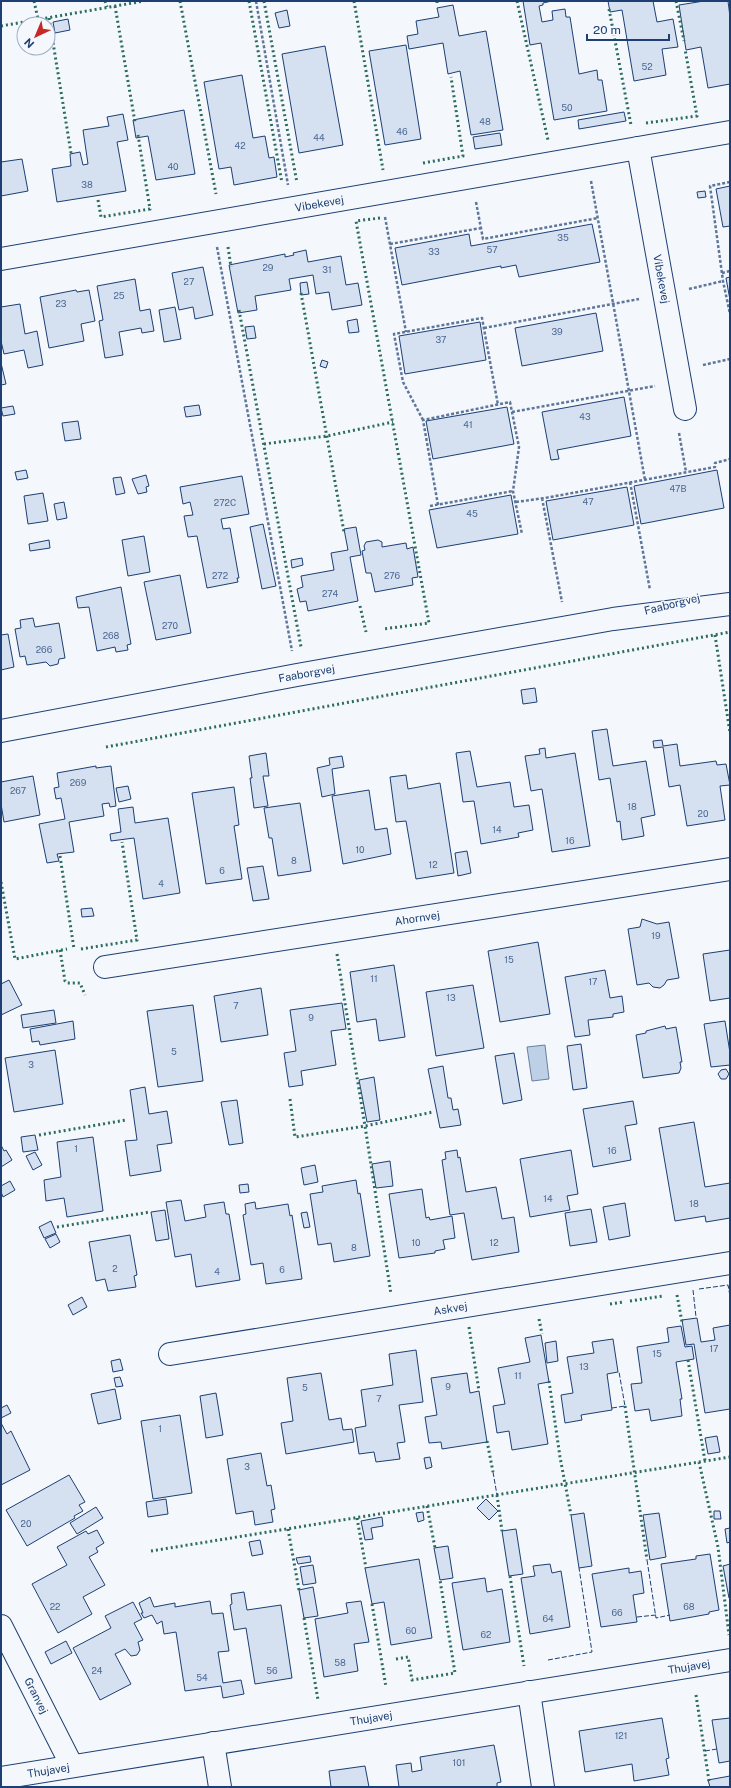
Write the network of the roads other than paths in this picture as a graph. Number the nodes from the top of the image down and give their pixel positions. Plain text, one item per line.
1 (730, 132) edge
2 (638, 148) junction
3 (1, 260) edge
4 (685, 409) road end
5 (730, 590) edge
6 (730, 604) edge
7 (613, 619) junction
8 (1, 731) edge
9 (730, 869) edge
10 (105, 967) dead end
11 (730, 1263) edge
12 (170, 1354) dead end
13 (1, 1626) edge
14 (730, 1660) edge
15 (529, 1692) junction
16 (213, 1743) junction
17 (72, 1766) junction
18 (1, 1778) edge
19 (220, 1787) edge
20 (543, 1787) edge

1 - 2 street, Vibekevej
2 - 3 street, Vibekevej
2 - 4 street, Vibekevej
5 - 7 street, Faaborgvej
6 - 7 street, Faaborgvej
7 - 8 street, Faaborgvej
9 - 10 street, Ahornvej
11 - 12 street, Askvej
13 - 17 street, Granvej
14 - 15 street, Thujavej
15 - 16 street, Thujavej
15 - 20 street
16 - 17 street, Thujavej
16 - 19 street
17 - 18 street, Thujavej

